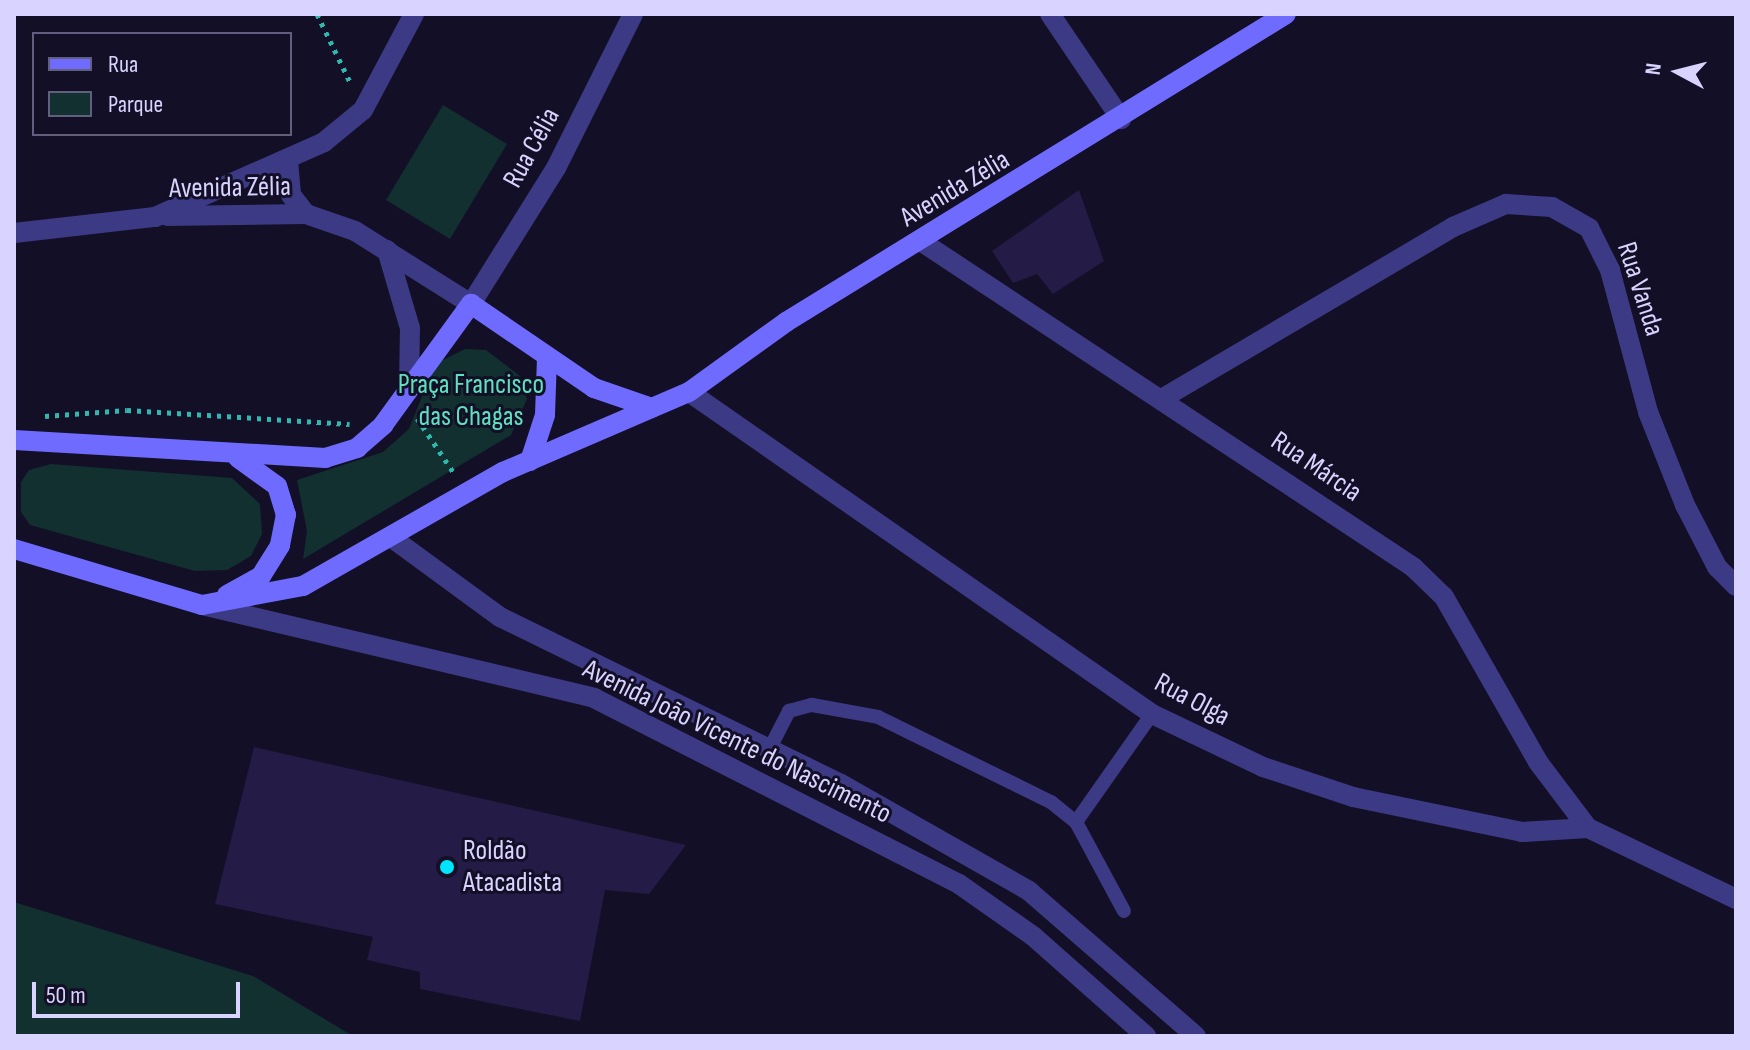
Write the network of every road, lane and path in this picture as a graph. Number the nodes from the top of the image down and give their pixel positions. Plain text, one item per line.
1 (317, 14) edge
2 (414, 14) edge
3 (633, 14) edge
4 (1050, 14) edge
5 (1286, 14) edge
6 (363, 110) junction
7 (1121, 119) junction
8 (288, 160) junction
9 (306, 214) junction
10 (155, 217) junction
11 (14, 233) edge
12 (922, 242) junction
13 (387, 250) junction
14 (471, 304) junction
15 (547, 357) junction
16 (409, 386) junction
17 (689, 392) junction
18 (1163, 398) junction
19 (652, 408) junction
20 (28, 417) dead end
21 (383, 425) junction
22 (22, 439) edge
23 (216, 450) junction
24 (14, 454) edge
25 (530, 461) junction
26 (467, 492) junction
27 (392, 538) junction
28 (16, 546) edge
29 (1736, 586) edge
30 (202, 605) junction
31 (1152, 714) junction
32 (770, 748) junction
33 (1076, 822) junction
34 (1588, 828) junction
35 (1736, 899) edge
36 (1124, 911) dead end
37 (1146, 1036) edge
38 (1196, 1036) edge

1 - 6 path
2 - 6 street
3 - 14 street, Rua Célia
4 - 7 street
5 - 7 main road, Avenida Zélia
6 - 8 street
7 - 12 main road, Avenida Zélia
8 - 9 street, Avenida Zélia
8 - 10 street
9 - 10 street, Avenida Zélia
9 - 13 street, Avenida Zélia
10 - 11 street
12 - 17 main road, Avenida Zélia
12 - 18 street, Rua Márcia
13 - 14 street, Avenida Zélia
13 - 16 street
14 - 15 main road, Avenida Zélia
14 - 16 main road
15 - 19 main road, Avenida Zélia
15 - 25 main road
16 - 21 main road
16 - 26 path
17 - 19 main road, Avenida Zélia
17 - 31 street, Rua Olga
18 - 29 street, Rua Vanda
18 - 34 street, Rua Márcia
19 - 25 main road, Avenida Zélia
20 - 21 path
21 - 23 main road
22 - 23 main road
22 - 24 main road
23 - 30 main road
25 - 26 main road
26 - 27 main road
27 - 30 main road
27 - 32 street, Avenida João Vicente do Nascimento
28 - 30 main road
30 - 37 street, Avenida João Vicente do Nascimento
31 - 33 lane
31 - 34 street, Rua Olga
32 - 33 lane
32 - 38 street, Avenida João Vicente do Nascimento
33 - 36 lane
34 - 35 street, Rua Olga

